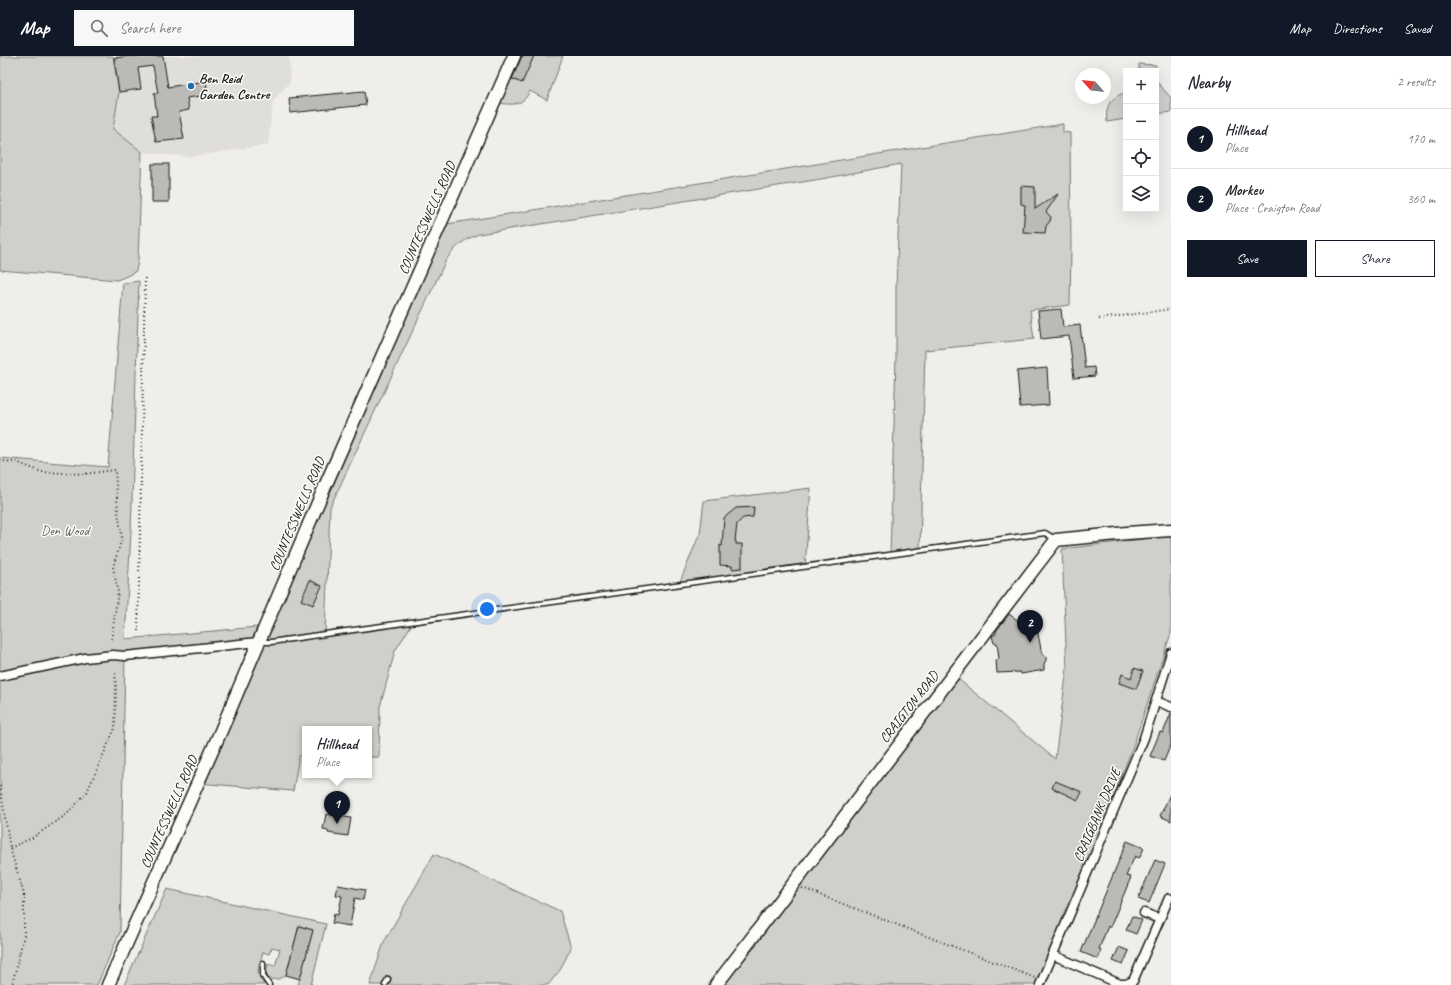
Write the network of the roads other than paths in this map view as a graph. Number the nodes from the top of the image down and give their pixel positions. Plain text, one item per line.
1 (514, 56) edge
2 (1171, 530) edge
3 (1056, 540) junction
4 (258, 642) junction
5 (1171, 653) edge
6 (0, 676) edge
7 (1156, 701) junction
8 (1171, 707) edge
9 (1169, 898) dead end
10 (1144, 913) dead end
11 (1160, 920) junction
12 (1053, 955) junction
13 (263, 963) dead end
14 (388, 979) dead end
15 (1041, 983) edge
16 (108, 985) edge
17 (269, 985) edge
18 (385, 985) edge
19 (716, 985) edge

1 - 4 street, COUNTESSWELLS ROAD
2 - 3 street
3 - 4 lane
3 - 19 street, CRAIGTON ROAD
4 - 6 street
4 - 16 street, COUNTESSWELLS ROAD
5 - 7 street, CRAIGBANK DRIVE
7 - 8 street
7 - 12 street, CRAIGBANK DRIVE
9 - 11 street
10 - 11 street
11 - 12 street
12 - 15 street, CRAIGBANK DRIVE
13 - 17 lane
14 - 18 lane

